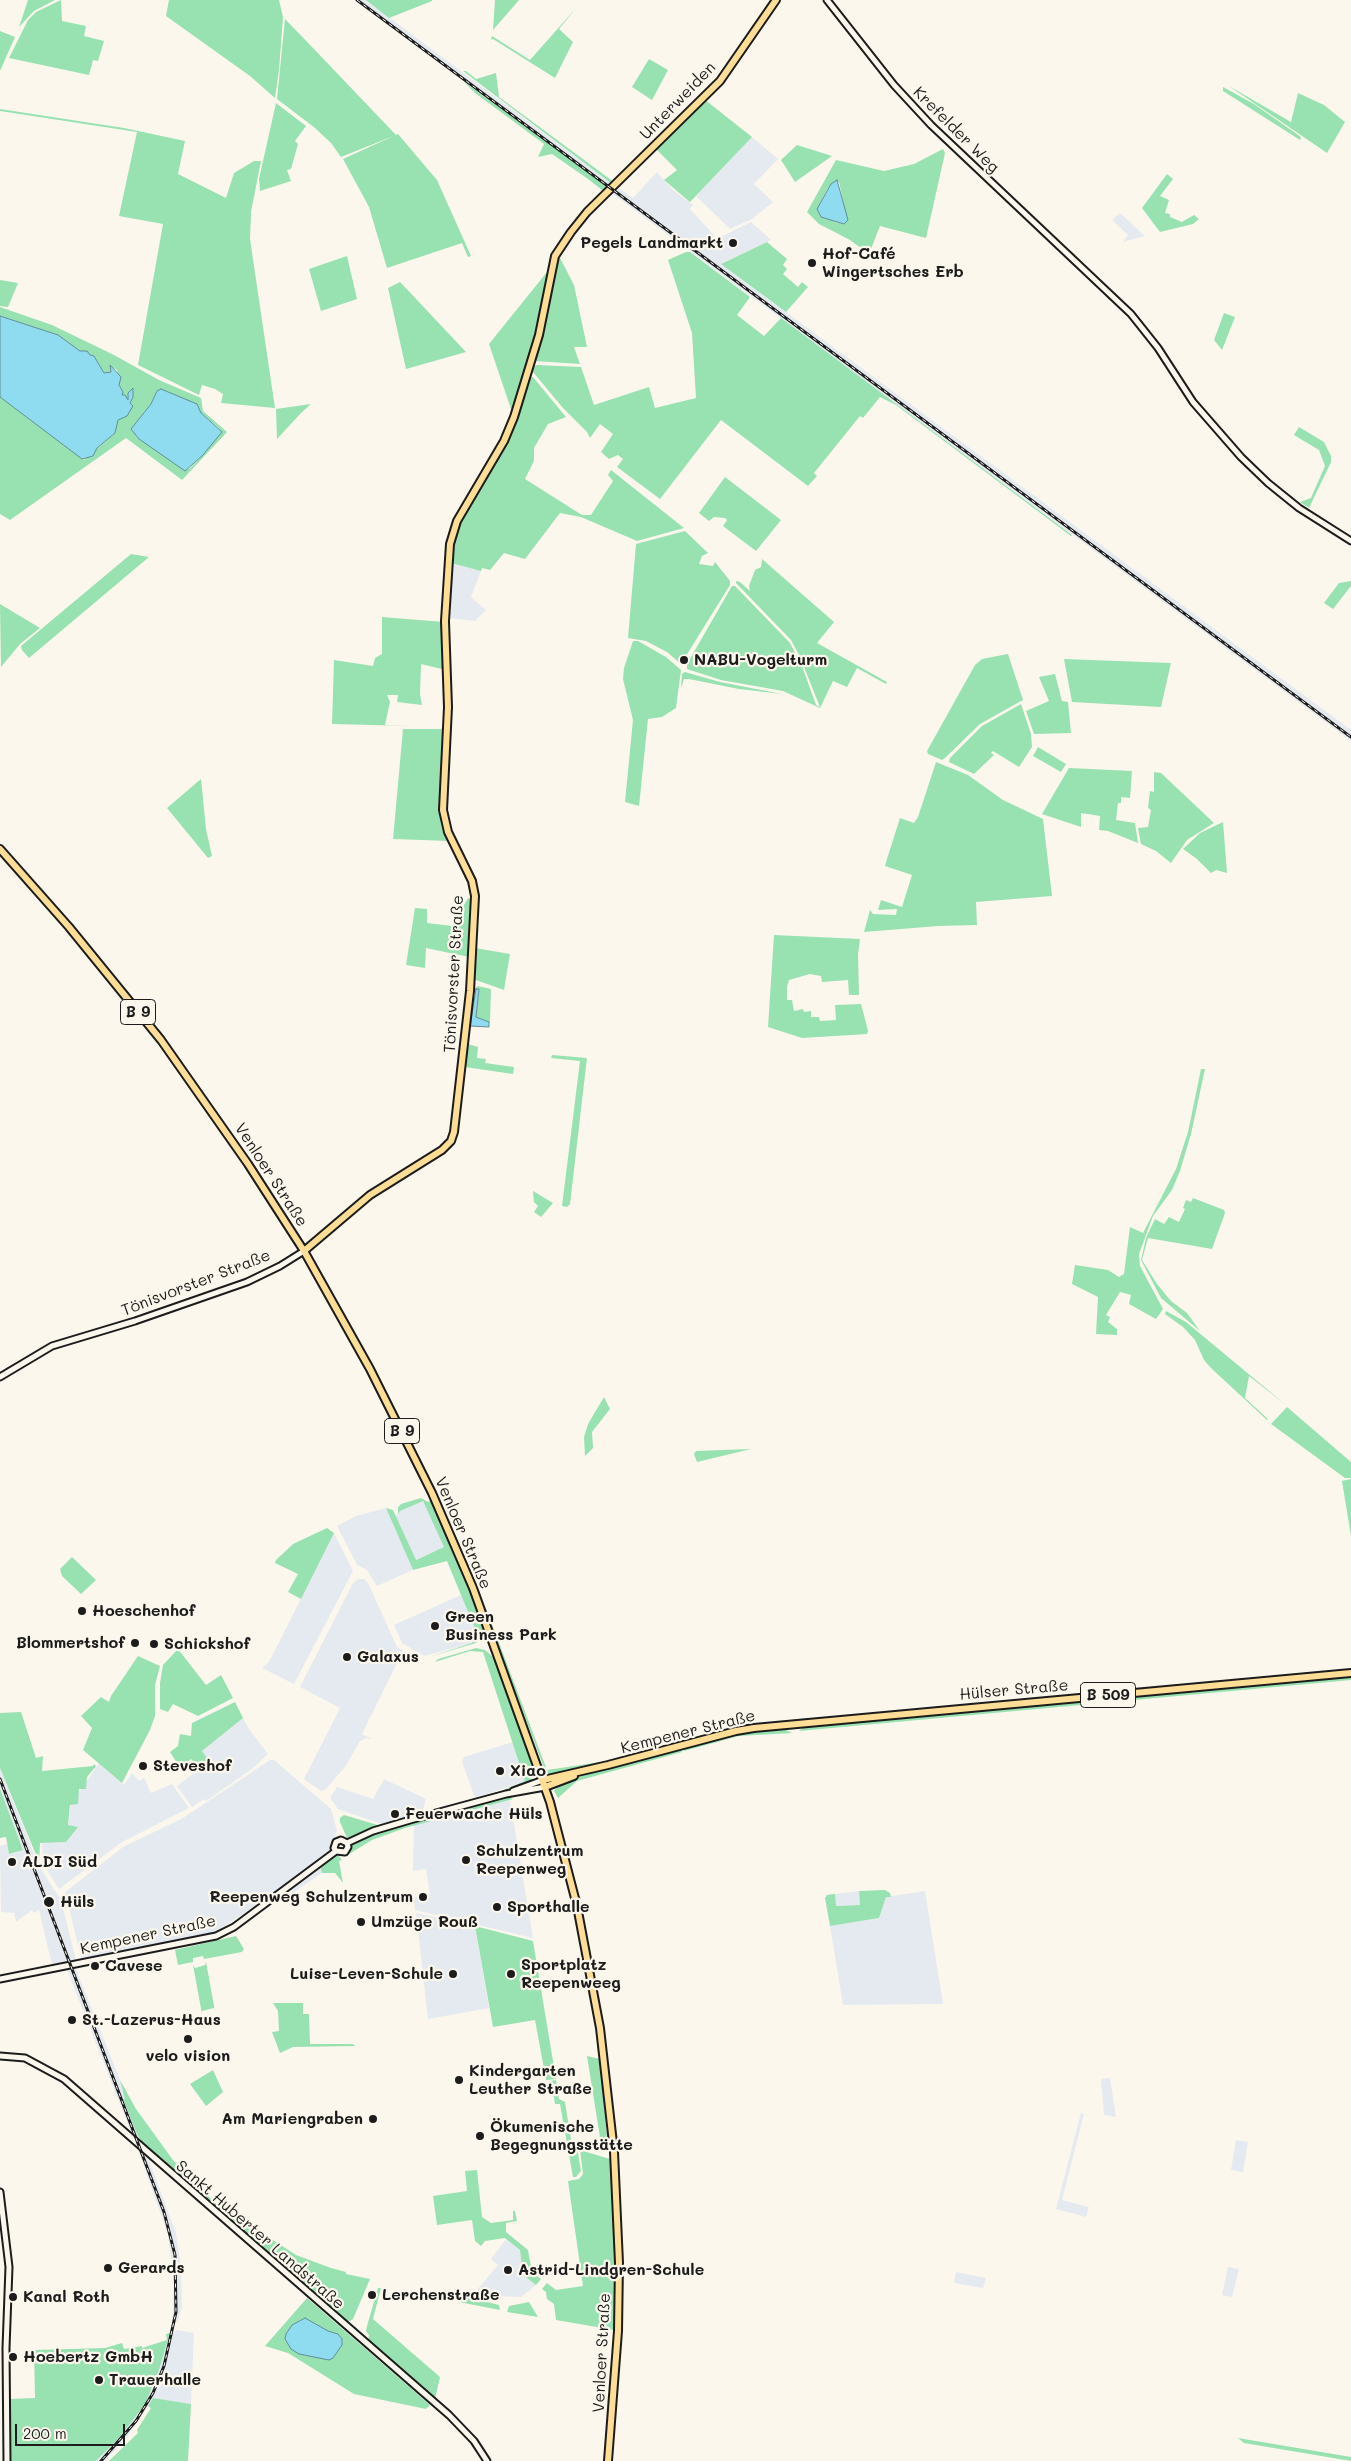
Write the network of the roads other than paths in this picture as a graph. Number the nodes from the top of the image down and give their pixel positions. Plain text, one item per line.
1 (776, 0) edge
2 (827, 1) edge
3 (609, 190) joint
4 (1351, 542) edge
5 (0, 849) edge
6 (304, 1251) junction
7 (0, 1377) edge
8 (1351, 1673) edge
9 (798, 1724) joint
10 (586, 1770) junction
11 (544, 1784) junction
12 (556, 1784) junction
13 (550, 1802) junction
14 (347, 1843) junction
15 (336, 1851) junction
16 (0, 1979) edge
17 (0, 2056) edge
18 (0, 2192) edge
19 (7, 2461) edge
20 (487, 2461) edge
21 (608, 2461) edge

1 - 3 main road, Unterweiden
2 - 4 street, Krefelder Weg
3 - 6 main road, Tönisvorster Straße
5 - 6 main road, Venloer Straße / B 9
6 - 7 street, Tönisvorster Straße
6 - 11 main road, Venloer Straße / B 9
8 - 9 main road, Hülser Straße / B 509
9 - 10 main road, Kempener Straße / B 509
10 - 11 main road, Kempener Straße
10 - 12 main road, Kempener Straße
11 - 12 main road, Kempener Straße
11 - 13 main road, Venloer Straße / B 9
11 - 14 street, Kempener Straße
12 - 13 main road
13 - 21 main road, Venloer Straße / B 9
14 - 15 street
14 - 15 street
15 - 16 street, Kempener Straße
17 - 20 street, Sankt Huberter Landstraße
18 - 19 street

